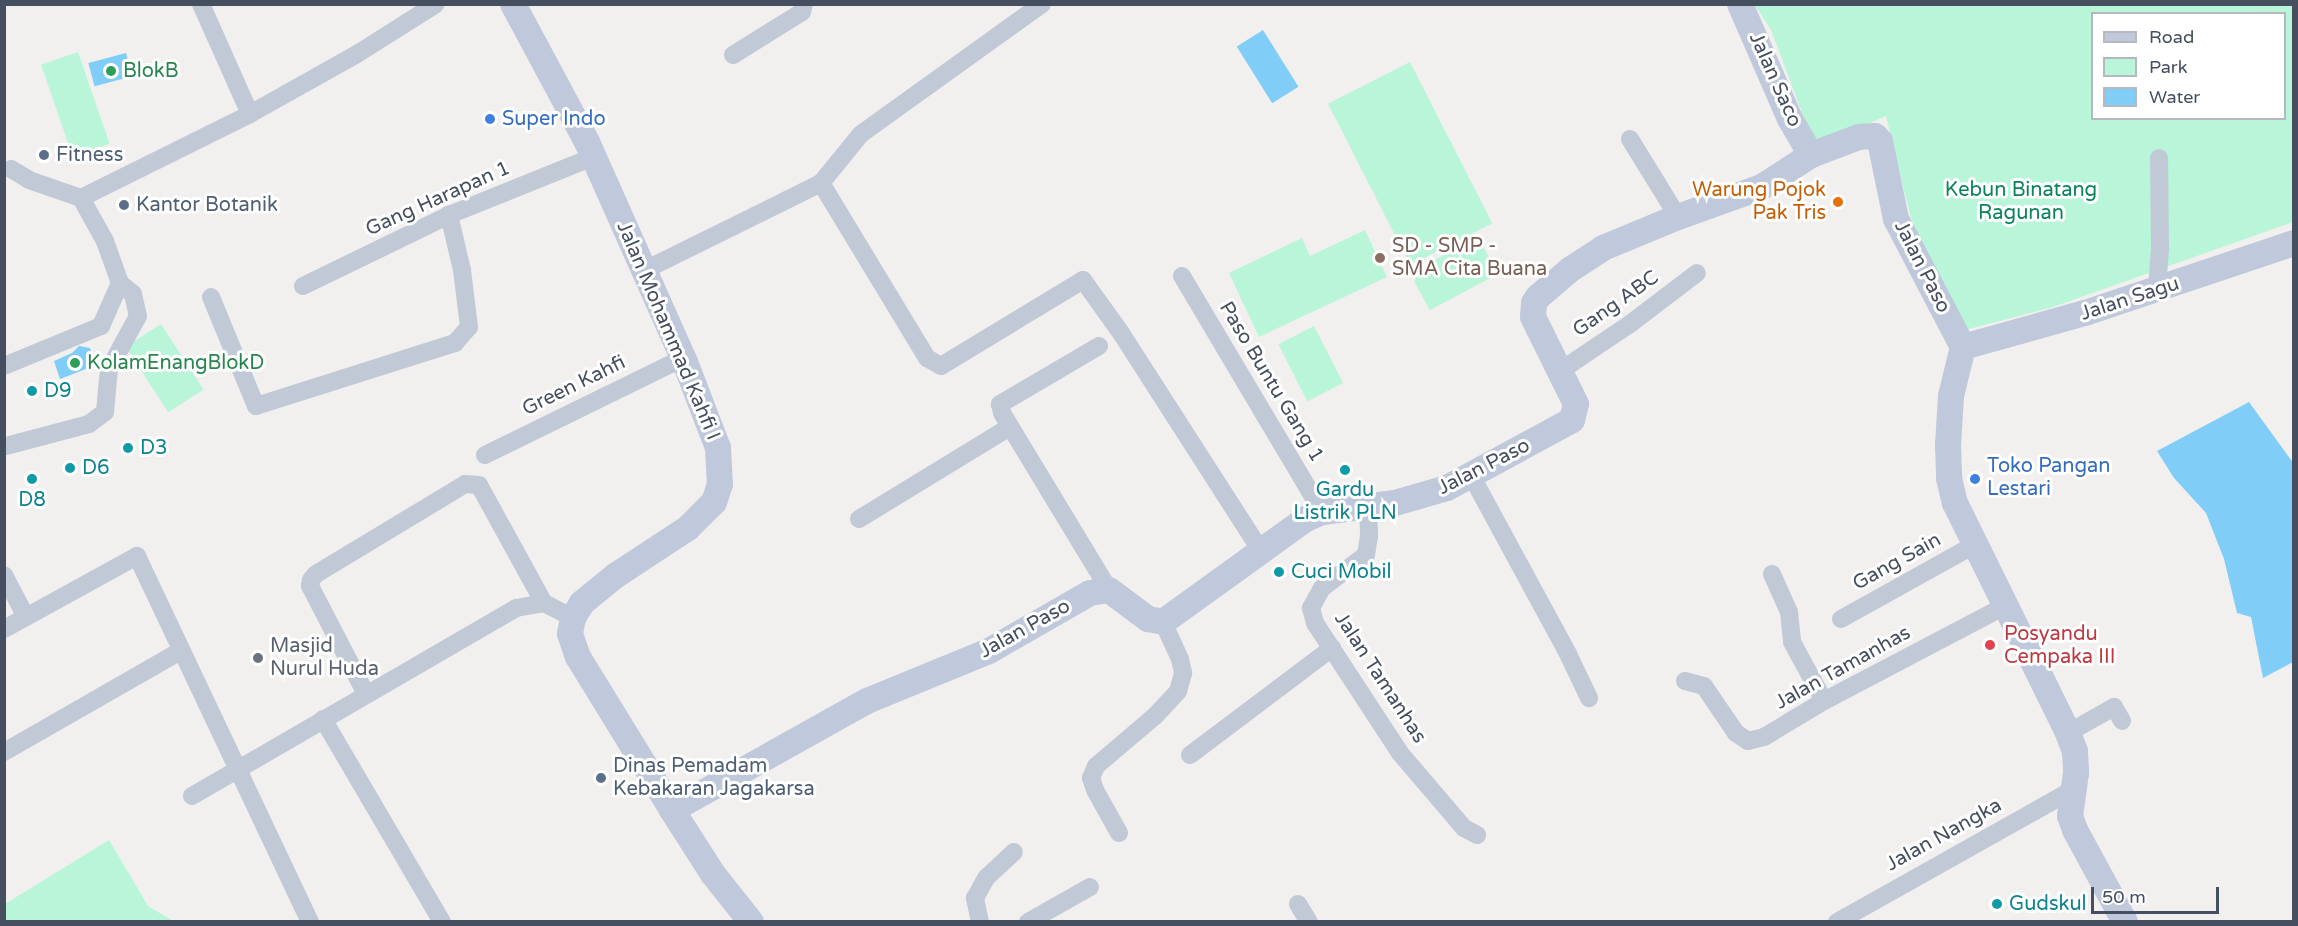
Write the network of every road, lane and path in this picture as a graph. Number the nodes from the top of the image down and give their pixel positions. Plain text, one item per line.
1 (201, 4) edge
2 (436, 4) edge
3 (513, 4) edge
4 (804, 4) edge
5 (1042, 4) edge
6 (1740, 4) edge
7 (733, 55) dead end
8 (250, 114) junction
9 (1630, 139) dead end
10 (1811, 155) junction
11 (593, 157) junction
12 (2158, 158) dead end
13 (11, 169) dead end
14 (821, 183) junction
15 (81, 198) junction
16 (449, 215) junction
17 (1678, 217) junction
18 (2294, 243) edge
19 (645, 270) junction
20 (1697, 273) dead end
21 (1182, 276) dead end
22 (120, 283) junction
23 (303, 286) dead end
24 (2157, 290) junction
25 (211, 297) dead end
26 (1099, 346) dead end
27 (1963, 347) junction
28 (683, 358) junction
29 (4, 366) edge
30 (1560, 371) junction
31 (1010, 427) junction
32 (6, 446) edge
33 (485, 455) dead end
34 (1471, 476) junction
35 (1368, 505) junction
36 (1322, 512) junction
37 (859, 519) dead end
38 (1974, 544) junction
39 (1261, 551) junction
40 (1772, 574) dead end
41 (4, 575) edge
42 (1109, 590) junction
43 (544, 603) junction
44 (2007, 605) junction
45 (26, 617) junction
46 (573, 618) junction
47 (1841, 618) dead end
48 (1163, 622) junction
49 (4, 629) edge
50 (1332, 648) junction
51 (180, 651) junction
52 (1685, 681) dead end
53 (366, 694) junction
54 (1588, 698) dead end
55 (1824, 701) junction
56 (323, 718) junction
57 (2122, 721) dead end
58 (2068, 733) junction
59 (4, 752) edge
60 (1190, 754) dead end
61 (237, 770) junction
62 (2074, 789) junction
63 (192, 796) dead end
64 (672, 810) junction
65 (1119, 833) dead end
66 (1478, 835) dead end
67 (1014, 852) dead end
68 (1090, 887) dead end
69 (1298, 904) dead end
70 (310, 921) edge
71 (442, 921) edge
72 (751, 921) edge
73 (980, 921) edge
74 (1028, 921) edge
75 (1309, 921) edge
76 (1837, 921) edge
77 (2125, 921) edge

1 - 8 street
2 - 8 street
3 - 11 main road, Jalan Mohammad Kahfi I
4 - 7 street
5 - 14 street
6 - 10 main road, Jalan Saco
8 - 15 street
9 - 17 street
10 - 17 main road, Jalan Paso
10 - 27 main road, Jalan Paso
11 - 16 street, Gang Harapan 1
11 - 19 main road, Jalan Mohammad Kahfi I
12 - 24 street
13 - 15 street
14 - 19 street
14 - 39 street
15 - 22 street
16 - 23 street, Gang Harapan 1
16 - 25 street
17 - 30 main road, Jalan Paso
18 - 24 main road, Jalan Sagu
19 - 28 main road, Jalan Mohammad Kahfi I
20 - 30 street, Gang ABC
21 - 36 street, Paso Buntu Gang 1
22 - 29 street
22 - 32 street
24 - 27 main road, Jalan Sagu
26 - 31 street
27 - 38 main road
28 - 33 street, Green Kahfi
28 - 46 main road, Jalan Mohammad Kahfi I
30 - 34 main road, Jalan Paso
31 - 37 street
31 - 42 street
34 - 35 main road, Jalan Paso
34 - 54 street
35 - 36 main road, Jalan Paso
35 - 50 street, Jalan Tamanhas
36 - 39 main road, Jalan Paso
38 - 44 main road
38 - 47 street, Gang Sain
39 - 48 main road, Jalan Paso
40 - 55 street
41 - 45 street
42 - 48 main road
42 - 64 main road, Jalan Paso
43 - 46 street
43 - 53 street
43 - 53 street
44 - 55 street, Jalan Tamanhas
44 - 58 main road
45 - 49 street
45 - 51 street
46 - 64 main road
48 - 65 street
50 - 60 street
50 - 66 street, Jalan Tamanhas
51 - 59 street
51 - 61 street
52 - 55 street, Jalan Tamanhas
53 - 56 street
56 - 61 street
56 - 71 street
57 - 58 street
58 - 62 main road
61 - 63 street
61 - 70 street
62 - 76 street, Jalan Nangka
62 - 77 main road
64 - 72 main road
67 - 73 street
68 - 74 street
69 - 75 street

